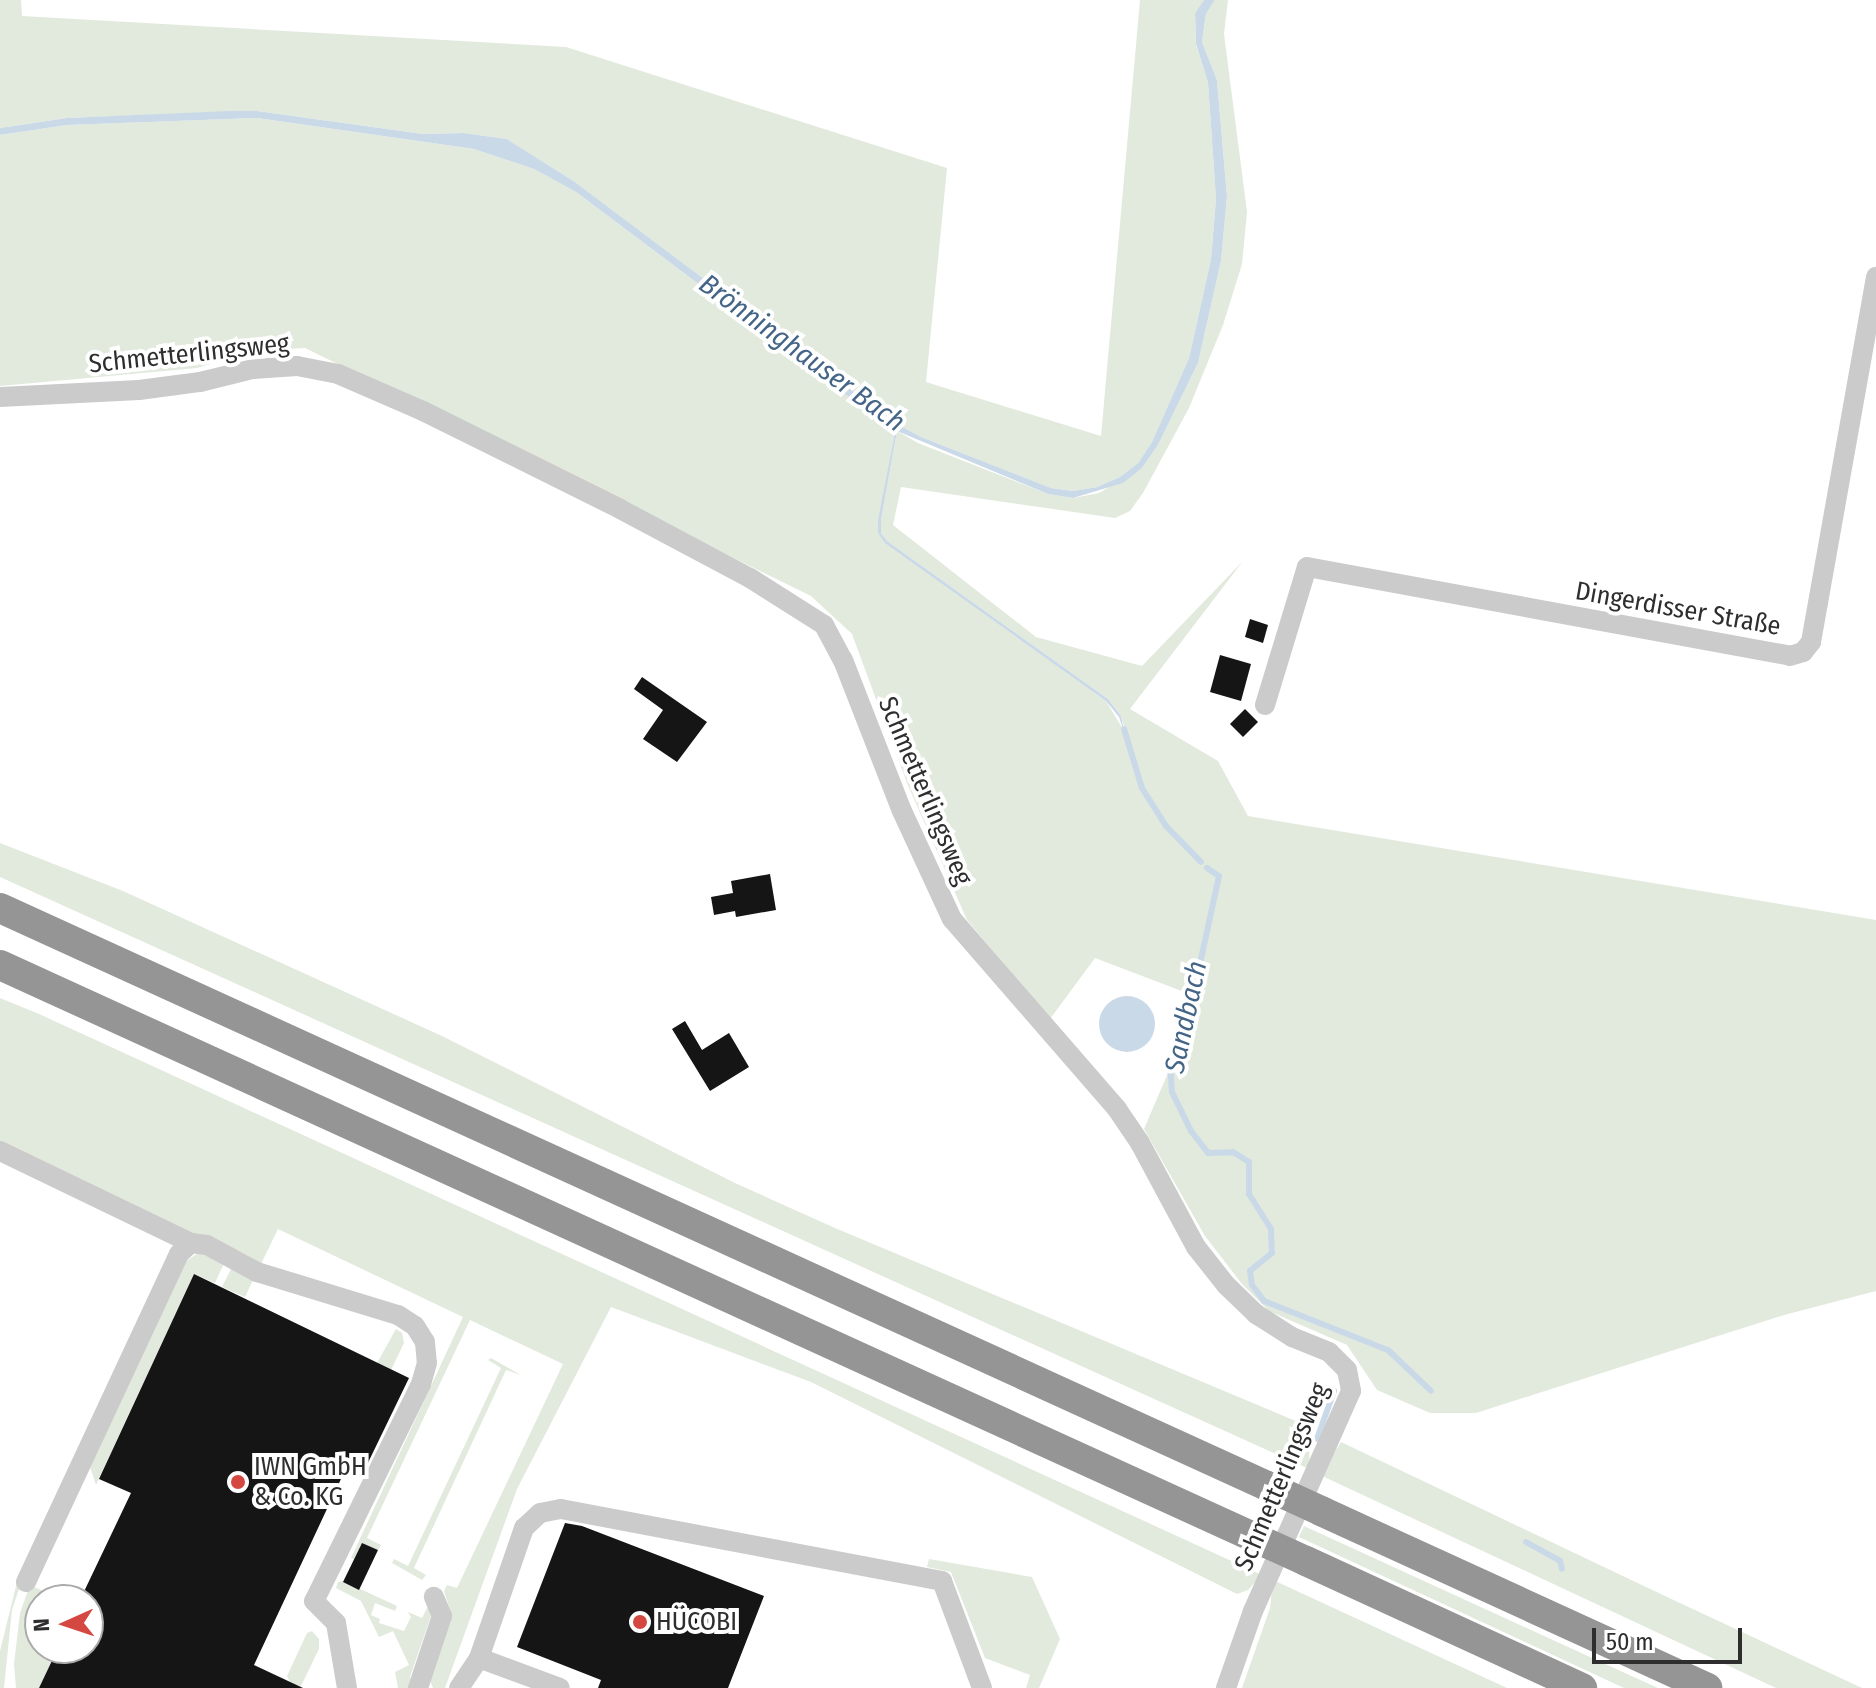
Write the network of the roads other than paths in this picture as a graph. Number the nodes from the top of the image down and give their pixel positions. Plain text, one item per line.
1 (1876, 277) edge
2 (0, 397) edge
3 (1265, 705) dead end
4 (0, 908) edge
5 (0, 965) edge
6 (0, 1151) edge
7 (191, 1243) junction
8 (26, 1582) dead end
9 (434, 1597) dead end
10 (479, 1658) junction
11 (347, 1688) edge
12 (418, 1688) edge
13 (459, 1688) edge
14 (560, 1688) edge
15 (982, 1688) edge
16 (1226, 1688) edge
17 (1582, 1688) edge
18 (1707, 1688) edge

1 - 3 street, Dingerdisser Straße
2 - 16 street, Schmetterlingsweg
4 - 18 highway, bridge
5 - 17 highway, bridge
6 - 7 street
7 - 8 street
7 - 11 street
9 - 12 street
10 - 13 street
10 - 14 street
10 - 15 street

